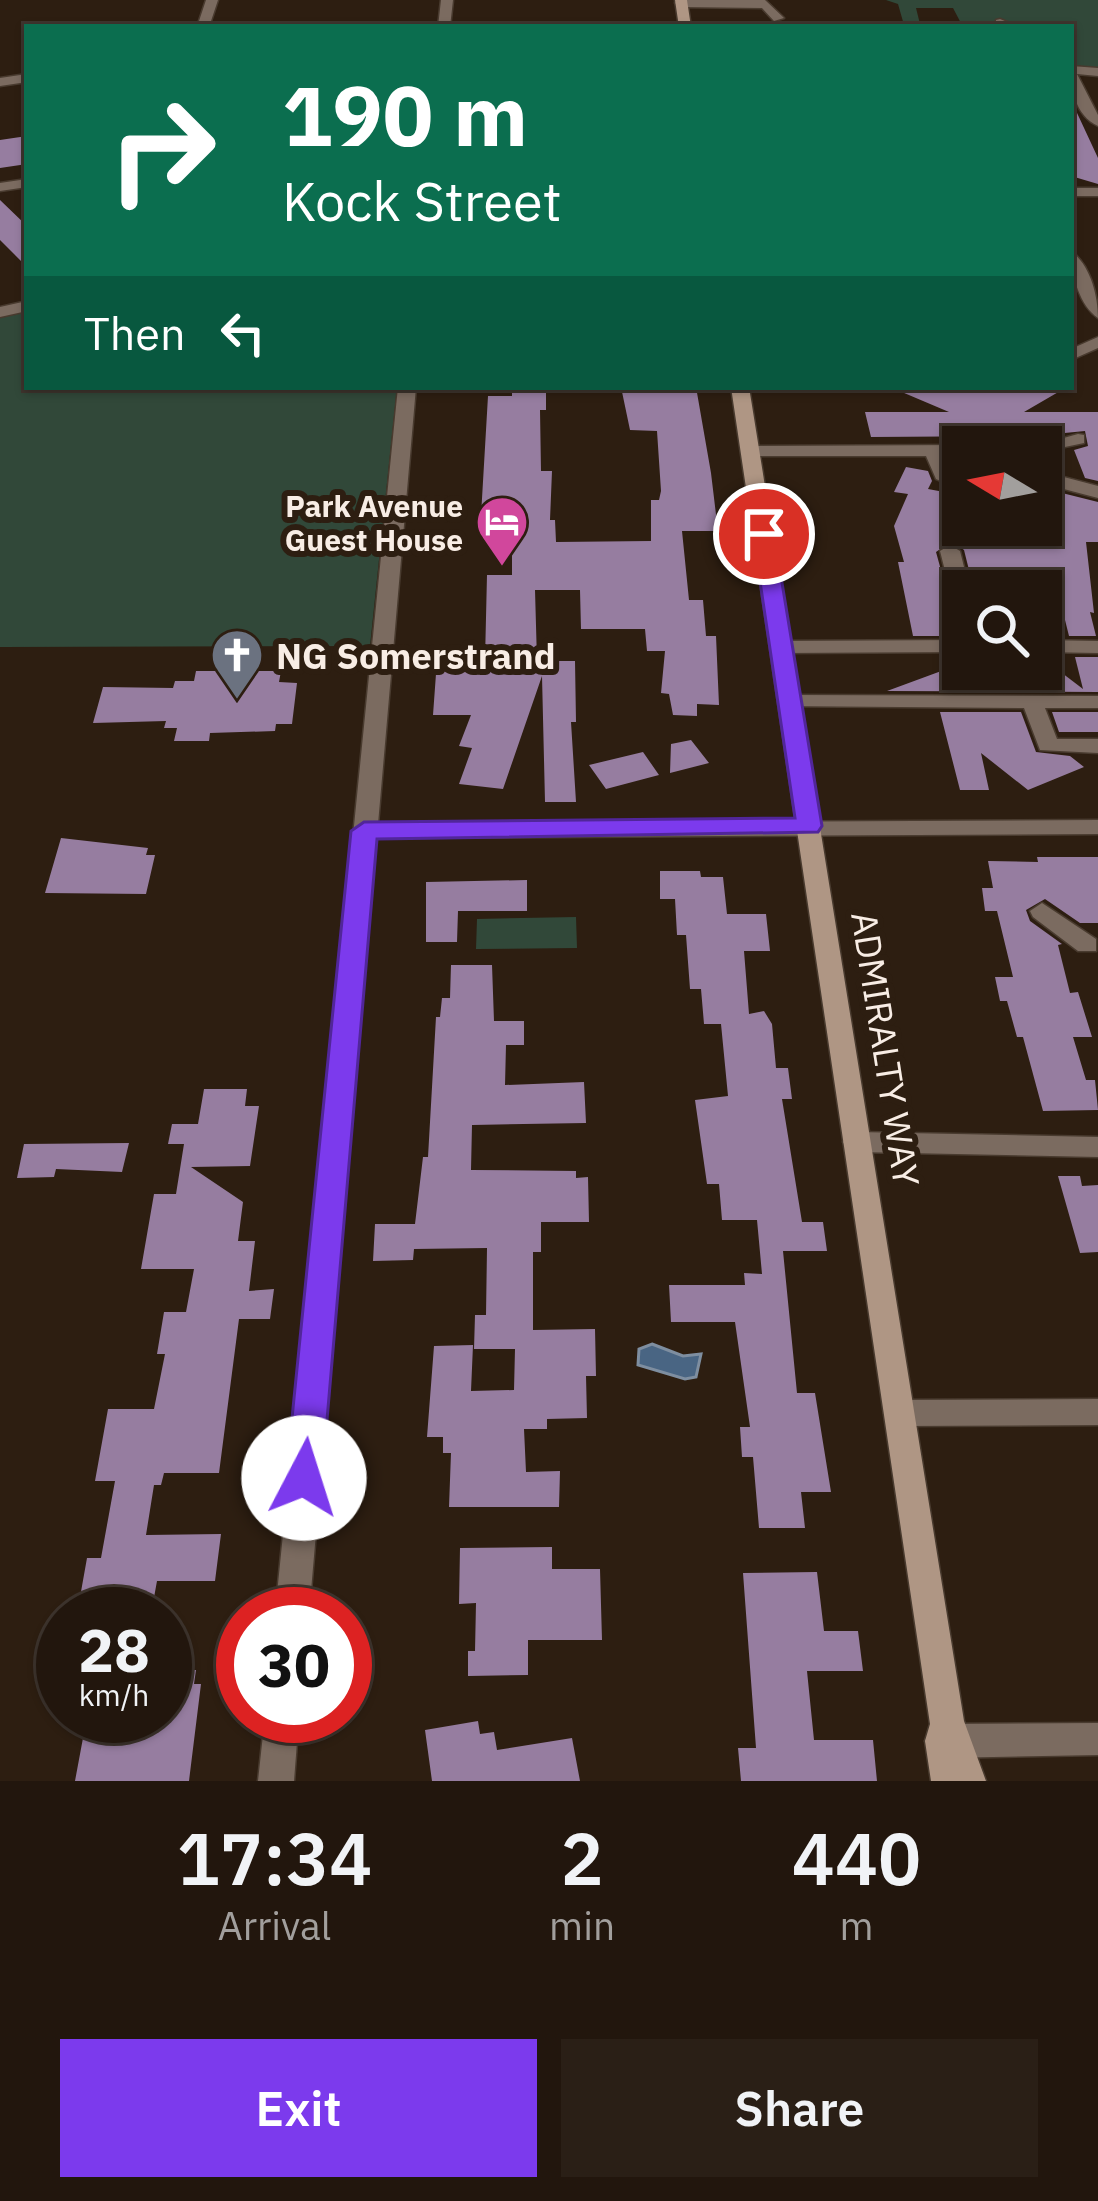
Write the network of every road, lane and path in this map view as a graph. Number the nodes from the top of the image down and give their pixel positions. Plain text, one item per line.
1 (681, 2) edge
2 (778, 18) dead end
3 (1074, 80) edge
4 (1098, 122) edge
5 (1074, 266) edge
6 (1098, 312) edge
7 (407, 390) edge
8 (741, 390) edge
9 (1078, 439) dead end
10 (1062, 442) edge
11 (933, 450) junction
12 (942, 450) edge
13 (751, 451) junction
14 (942, 472) edge
15 (1062, 483) edge
16 (1098, 492) edge
17 (950, 550) dead end
18 (955, 570) edge
19 (942, 646) edge
20 (1062, 646) edge
21 (781, 647) junction
22 (1098, 647) edge
23 (789, 701) junction
24 (1033, 702) junction
25 (1098, 702) edge
26 (1098, 746) edge
27 (809, 826) junction
28 (1098, 827) edge
29 (364, 831) junction
30 (1042, 911) dead end
31 (1092, 950) edge
32 (857, 1142) junction
33 (1098, 1147) edge
34 (1098, 1412) edge
35 (899, 1413) junction
36 (294, 1587) edge
37 (949, 1736) junction
38 (1098, 1739) edge
39 (280, 1743) edge
40 (276, 1781) edge
41 (949, 1781) edge
42 (968, 1781) edge

1 - 2 street
3 - 4 street
5 - 6 street
7 - 29 street
8 - 13 main road, ADMIRALTY WAY
9 - 10 street
11 - 12 street
11 - 13 street
11 - 14 street
13 - 21 main road, ADMIRALTY WAY
15 - 16 street
17 - 18 street
19 - 21 street
20 - 22 street
21 - 23 main road, ADMIRALTY WAY
23 - 24 street
23 - 27 main road, ADMIRALTY WAY
24 - 25 street
24 - 26 street
27 - 28 street
27 - 29 street
27 - 32 main road, ADMIRALTY WAY
29 - 36 street
30 - 31 street
32 - 33 street
32 - 35 main road, ADMIRALTY WAY
34 - 35 street
35 - 37 main road, ADMIRALTY WAY
37 - 38 street
37 - 41 main road, ADMIRALTY WAY
37 - 42 main road, ADMIRALTY WAY
39 - 40 street

